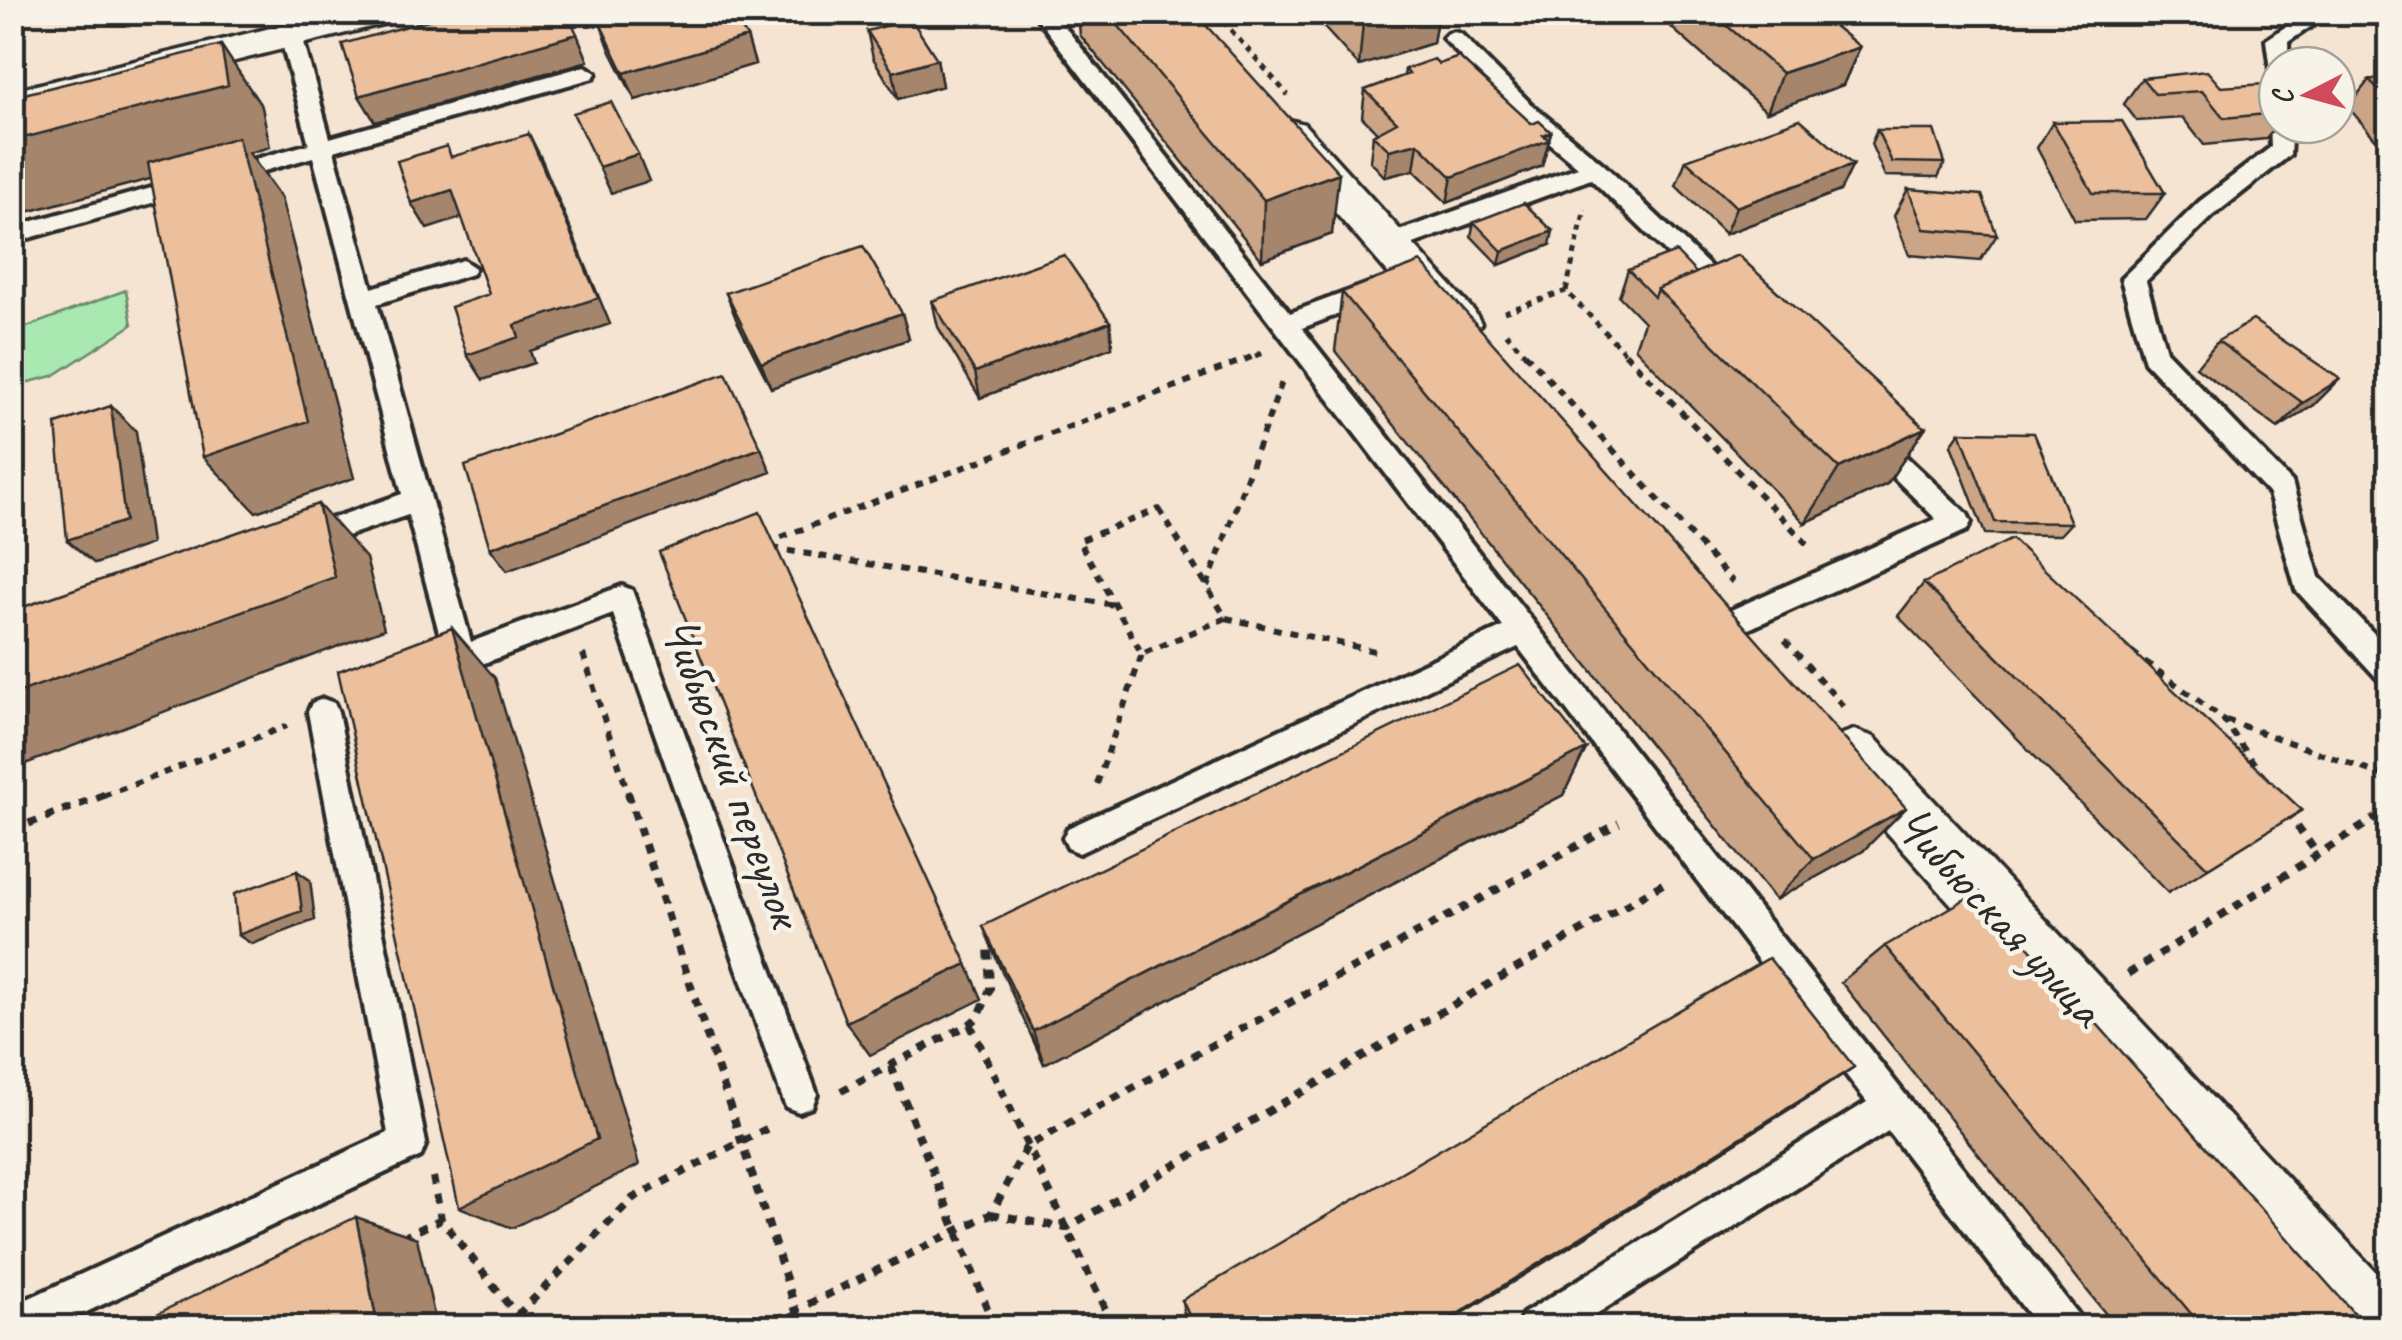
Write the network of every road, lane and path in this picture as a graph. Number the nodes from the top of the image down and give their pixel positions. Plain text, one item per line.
1 (385, 12) edge
2 (1071, 12) edge
3 (1214, 12) edge
4 (2322, 12) edge
5 (300, 27) edge
6 (1454, 38) dead end
7 (2277, 45) edge
8 (585, 74) dead end
9 (1278, 102) joint
10 (12, 104) edge
11 (2282, 145) edge
12 (323, 148) junction
13 (1595, 169) junction
14 (12, 235) edge
15 (464, 268) dead end
16 (1400, 268) junction
17 (1566, 290) junction
18 (364, 299) junction
19 (1748, 318) edge
20 (1291, 333) junction
21 (1496, 337) junction
22 (1860, 427) edge
23 (418, 500) junction
24 (269, 552) edge
25 (1837, 575) junction
26 (1693, 580) edge
27 (1207, 587) junction
28 (1114, 605) junction
29 (572, 617) junction
30 (1746, 617) junction
31 (1226, 618) junction
32 (1524, 632) junction
33 (2129, 650) edge
34 (1142, 654) junction
35 (1772, 666) edge
36 (1446, 667) junction
37 (2390, 671) edge
38 (323, 712) joint
39 (1838, 719) joint
40 (2223, 719) junction
41 (2390, 778) edge
42 (2265, 780) edge
43 (1656, 802) junction
44 (2390, 809) edge
45 (2286, 810) edge
46 (12, 830) edge
47 (1079, 838) joint
48 (2318, 855) junction
49 (1702, 861) junction
50 (1006, 937) edge
51 (2113, 983) dead end
52 (970, 1024) junction
53 (890, 1066) junction
54 (812, 1097) joint
55 (1893, 1107) junction
56 (774, 1125) dead end
57 (740, 1143) junction
58 (1027, 1146) junction
59 (990, 1214) junction
60 (441, 1219) dead end
61 (1066, 1228) junction
62 (956, 1231) junction
63 (390, 1244) dead end
64 (796, 1310) junction
65 (515, 1313) junction
66 (12, 1326) edge
67 (509, 1328) edge
68 (548, 1328) edge
69 (760, 1328) edge
70 (802, 1328) edge
71 (995, 1328) edge
72 (1114, 1328) edge
73 (1537, 1328) edge
74 (2064, 1328) edge
75 (2379, 1328) edge

1 - 5 street
2 - 20 lane
3 - 9 path
4 - 7 lane
5 - 10 street
5 - 12 lane, Чибьюский переулок
6 - 13 lane
8 - 12 lane
9 - 16 street
11 - 37 lane
12 - 14 lane
12 - 18 lane, Чибьюский переулок
13 - 16 lane
13 - 17 path
13 - 19 lane
15 - 18 lane
16 - 20 lane
16 - 21 street
17 - 21 path
17 - 25 path
18 - 23 lane, Чибьюский переулок
20 - 27 path
20 - 28 path
20 - 32 lane
21 - 30 path
22 - 25 lane
23 - 24 lane
23 - 29 lane, Чибьюский переулок
25 - 30 lane
26 - 30 street
27 - 28 path
27 - 31 path
28 - 34 path
29 - 54 lane, Чибьюский переулок
29 - 57 path
30 - 35 street
30 - 39 path
31 - 34 path
31 - 36 path
32 - 36 lane
32 - 43 lane
33 - 40 path
34 - 47 path
36 - 47 lane
38 - 46 path
38 - 66 lane
39 - 75 street, Чибьюская улица
40 - 41 path
40 - 42 path
43 - 49 lane
43 - 58 path
44 - 48 path
45 - 48 path
48 - 51 path
49 - 55 lane
49 - 61 path
50 - 52 path
52 - 53 path
52 - 58 path
53 - 54 path
53 - 62 path
55 - 73 lane
55 - 74 lane
56 - 57 path
57 - 64 path
57 - 65 path
58 - 59 path
58 - 61 path
59 - 61 path
59 - 62 path
60 - 63 path
61 - 72 path
62 - 64 path
62 - 71 path
64 - 69 path
64 - 70 path
65 - 67 path
65 - 68 path

